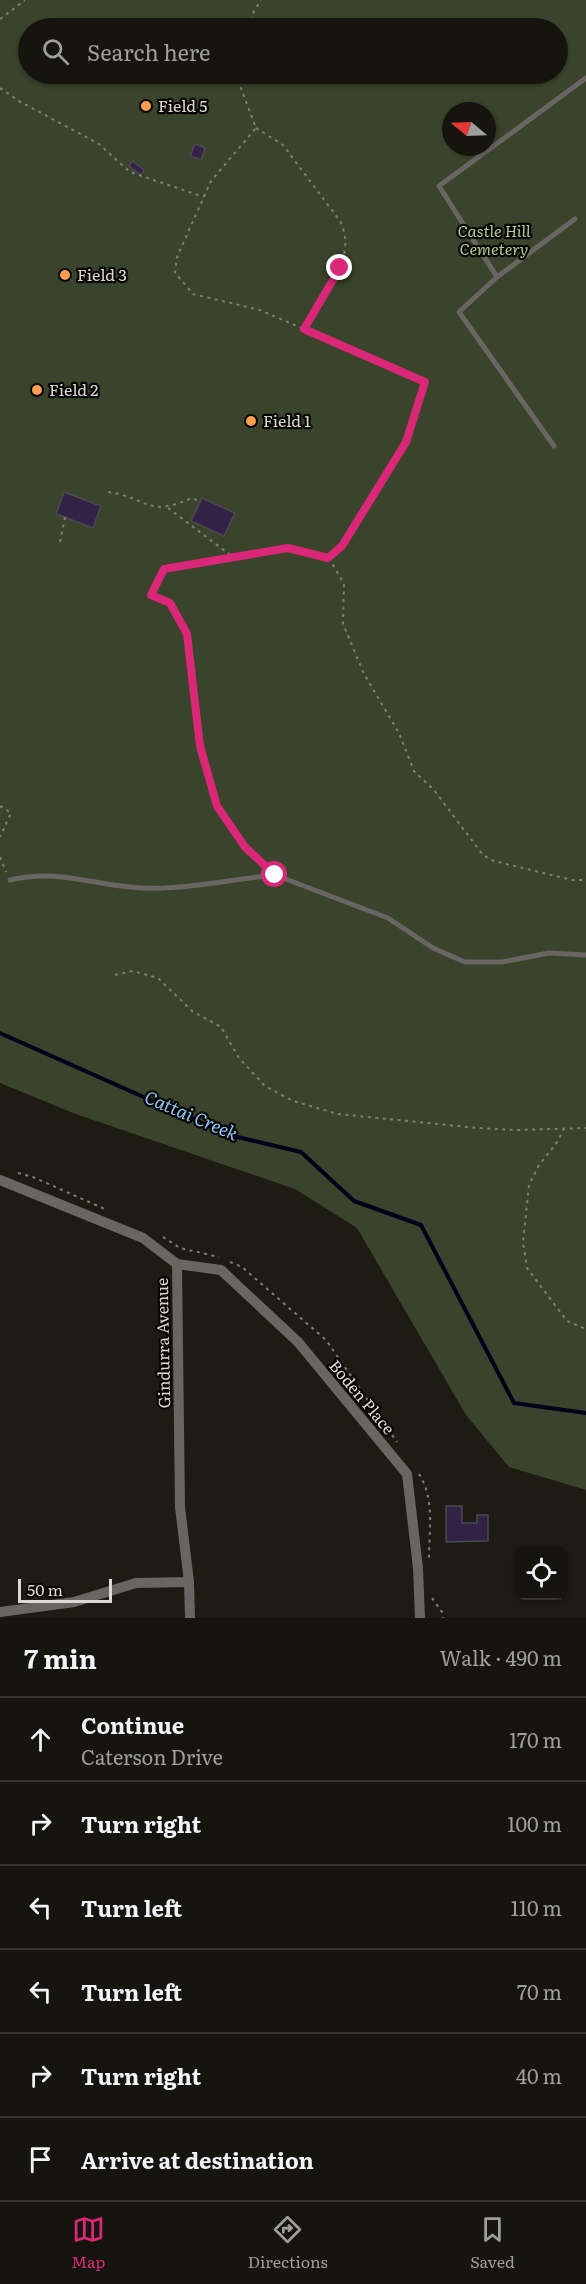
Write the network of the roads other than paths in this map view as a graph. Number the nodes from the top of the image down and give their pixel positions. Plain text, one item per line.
1 (586, 78) edge
2 (575, 219) dead end
3 (497, 277) junction
4 (554, 446) dead end
5 (151, 595) road end
6 (275, 875) junction
7 (10, 880) road end
8 (586, 955) edge
9 (0, 1180) edge
10 (177, 1264) junction
11 (189, 1582) junction
12 (0, 1612) edge
13 (190, 1618) edge
14 (420, 1618) edge

1 - 3 lane
2 - 3 lane
3 - 4 lane
5 - 6 lane
6 - 7 lane
6 - 8 lane
9 - 10 street, Gindurra Avenue
10 - 11 street, Gindurra Avenue
10 - 14 street, Boden Place
11 - 12 street
11 - 13 street, Gindurra Avenue

